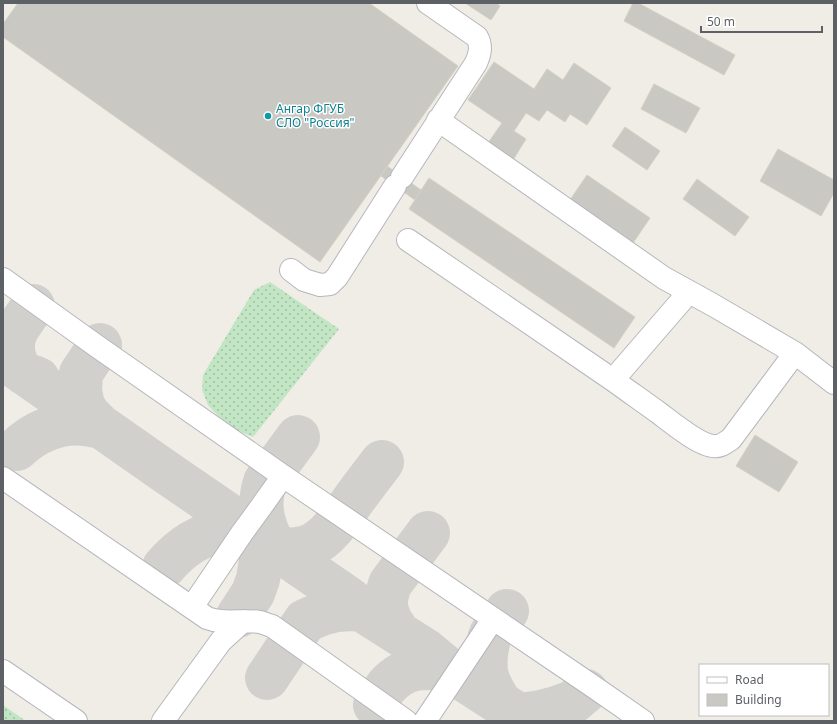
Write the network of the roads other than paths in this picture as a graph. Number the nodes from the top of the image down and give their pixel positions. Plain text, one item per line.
1 (428, 3) edge
2 (438, 120) junction
3 (408, 240) dead end
4 (292, 270) dead end
5 (3, 279) edge
6 (689, 292) junction
7 (794, 353) junction
8 (613, 380) junction
9 (834, 382) edge
10 (283, 476) junction
11 (3, 478) edge
12 (192, 607) junction
13 (493, 619) junction
14 (243, 621) junction
15 (3, 671) edge
16 (76, 721) edge
17 (163, 721) edge
18 (406, 721) edge
19 (424, 721) edge
20 (643, 721) edge

1 - 2 lane
2 - 4 lane
2 - 6 lane
3 - 8 lane
5 - 10 lane
6 - 7 lane
6 - 8 lane
7 - 8 lane
7 - 9 lane
10 - 12 lane
10 - 13 lane
11 - 12 lane
12 - 14 lane
13 - 19 lane
13 - 20 lane
14 - 17 lane
14 - 18 lane
15 - 16 lane

